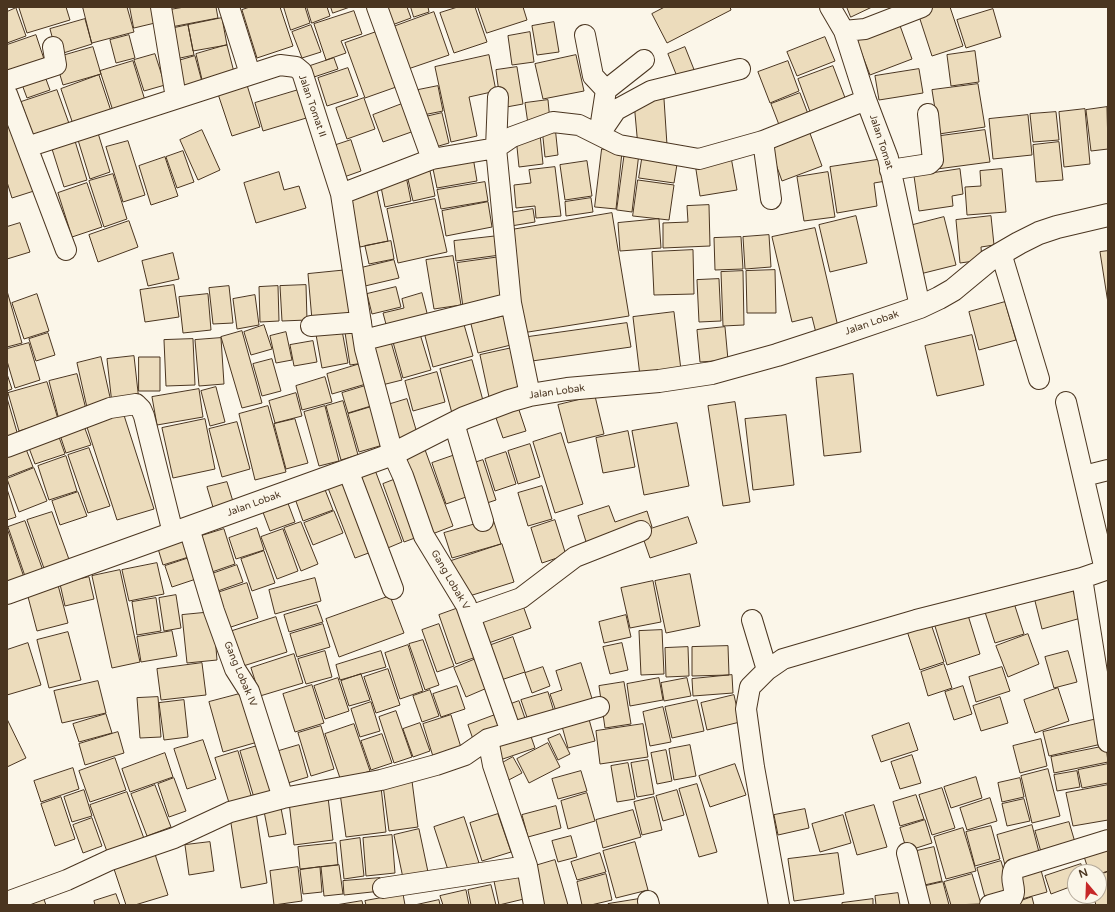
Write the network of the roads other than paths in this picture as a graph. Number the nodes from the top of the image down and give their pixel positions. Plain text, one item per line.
1 (161, 7) edge
2 (229, 7) edge
3 (377, 7) edge
4 (830, 7) edge
5 (889, 7) edge
6 (922, 7) edge
7 (844, 31) junction
8 (585, 35) dead end
9 (53, 46) dead end
10 (644, 60) dead end
11 (740, 69) dead end
12 (250, 74) junction
13 (7, 82) edge
14 (606, 90) junction
15 (7, 94) edge
16 (498, 97) dead end
17 (176, 98) junction
18 (866, 100) junction
19 (928, 114) dead end
20 (11, 116) edge
21 (599, 135) junction
22 (763, 141) junction
23 (27, 147) junction
24 (496, 148) junction
25 (432, 158) junction
26 (890, 170) junction
27 (341, 194) junction
28 (771, 199) dead end
29 (1108, 215) edge
30 (66, 250) dead end
31 (1001, 253) junction
32 (510, 303) junction
33 (920, 307) junction
34 (311, 326) dead end
35 (363, 331) junction
36 (1039, 379) dead end
37 (530, 395) junction
38 (1066, 402) dead end
39 (454, 423) junction
40 (7, 447) edge
41 (393, 454) junction
42 (348, 470) junction
43 (1108, 470) edge
44 (1084, 476) junction
45 (483, 521) dead end
46 (181, 530) junction
47 (641, 531) dead end
48 (1107, 570) edge
49 (1082, 578) junction
50 (393, 589) dead end
51 (7, 593) edge
52 (470, 616) junction
53 (752, 620) dead end
54 (767, 670) junction
55 (599, 707) dead end
56 (511, 732) junction
57 (488, 739) junction
58 (1108, 742) edge
59 (282, 798) junction
60 (1108, 840) edge
61 (907, 853) dead end
62 (527, 866) junction
63 (383, 888) dead end
64 (7, 902) edge
65 (534, 905) edge
66 (779, 905) edge
67 (920, 905) edge
68 (990, 905) edge

1 - 17 street
2 - 12 street
3 - 25 street
4 - 7 street, Jalan Tomat
5 - 7 street
6 - 7 street
7 - 18 street, Jalan Tomat
8 - 14 street
9 - 13 street
10 - 14 street
11 - 21 street
12 - 17 street, Jalan Tomat II
12 - 27 street, Jalan Tomat II
14 - 21 street
15 - 20 street
16 - 24 street
17 - 23 street, Jalan Tomat II
18 - 22 street
18 - 26 street, Jalan Tomat
19 - 26 street
20 - 23 street
21 - 22 street
21 - 24 street
22 - 28 street
23 - 30 street
24 - 25 street
24 - 32 street
25 - 27 street
26 - 33 street, Jalan Tomat
27 - 35 street, Jalan Tomat II
29 - 31 street, Jalan Lobak
31 - 33 street, Jalan Lobak
31 - 36 street
32 - 35 street
32 - 37 street
33 - 37 street, Jalan Lobak
34 - 35 street
35 - 41 street, Jalan Tomat II
37 - 39 street, Jalan Lobak
38 - 44 street
39 - 41 street, Jalan Lobak
39 - 45 street
40 - 46 street, Gang Lobak IV
41 - 42 street, Jalan Lobak
41 - 52 street, Gang Lobak V
42 - 46 street, Jalan Lobak
42 - 50 street
43 - 44 street
44 - 48 street
46 - 51 street, Jalan Lobak
46 - 59 street, Gang Lobak IV
47 - 52 street
48 - 49 street
49 - 54 street
49 - 58 street
52 - 56 street, Gang Lobak V
53 - 54 street
54 - 66 street
55 - 56 street
56 - 57 street
57 - 59 street
57 - 62 street
59 - 64 street
60 - 68 street
61 - 67 street
62 - 63 street
62 - 65 street

